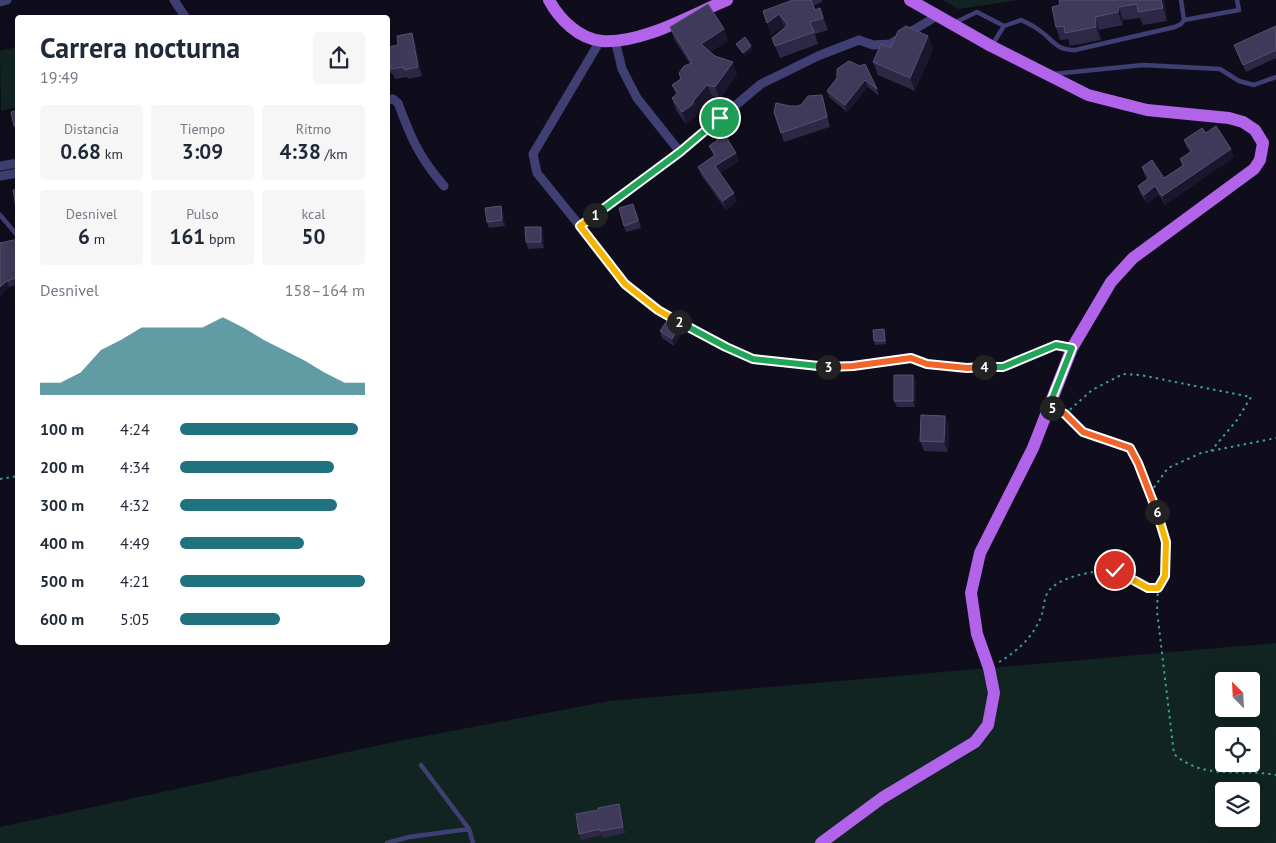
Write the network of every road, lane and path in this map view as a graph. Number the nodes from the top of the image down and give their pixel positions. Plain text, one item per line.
1 (7, 0) edge
2 (175, 0) edge
3 (549, 0) edge
4 (726, 0) edge
5 (910, 0) edge
6 (1182, 0) edge
7 (1237, 0) edge
8 (0, 2) edge
9 (184, 15) edge
10 (937, 16) junction
11 (1184, 20) junction
12 (952, 24) junction
13 (1004, 26) junction
14 (615, 40) junction
15 (600, 41) junction
16 (991, 46) junction
17 (1046, 74) junction
18 (1276, 77) edge
19 (390, 100) edge
20 (680, 152) junction
21 (15, 164) edge
22 (0, 166) edge
23 (15, 174) edge
24 (0, 176) edge
25 (444, 186) dead end
26 (0, 215) edge
27 (580, 226) junction
28 (15, 234) edge
29 (1072, 348) junction
30 (1049, 406) junction
31 (1065, 414) junction
32 (1276, 438) edge
33 (1210, 451) junction
34 (15, 476) edge
35 (0, 479) edge
36 (1150, 493) junction
37 (1158, 588) junction
38 (989, 668) junction
39 (421, 765) dead end
40 (1276, 775) edge
41 (468, 829) junction
42 (387, 843) edge
43 (473, 843) edge
44 (821, 843) edge

1 - 8 street
2 - 9 street
3 - 15 main road
4 - 14 main road
5 - 10 main road
6 - 11 lane
7 - 11 lane
10 - 12 main road
10 - 20 street
11 - 13 lane
12 - 13 lane
12 - 16 main road
13 - 16 lane
14 - 15 main road
14 - 20 street
15 - 27 street
16 - 17 main road
17 - 18 lane
17 - 29 main road
19 - 25 street
20 - 27 street
21 - 22 street
23 - 24 street
26 - 28 lane
27 - 29 street
29 - 30 main road
30 - 31 path
30 - 38 main road
31 - 33 path
31 - 36 path
32 - 33 path
33 - 36 path
34 - 35 path
36 - 37 path
37 - 38 path
37 - 40 path
38 - 44 main road
39 - 41 lane
41 - 42 lane
41 - 43 lane

